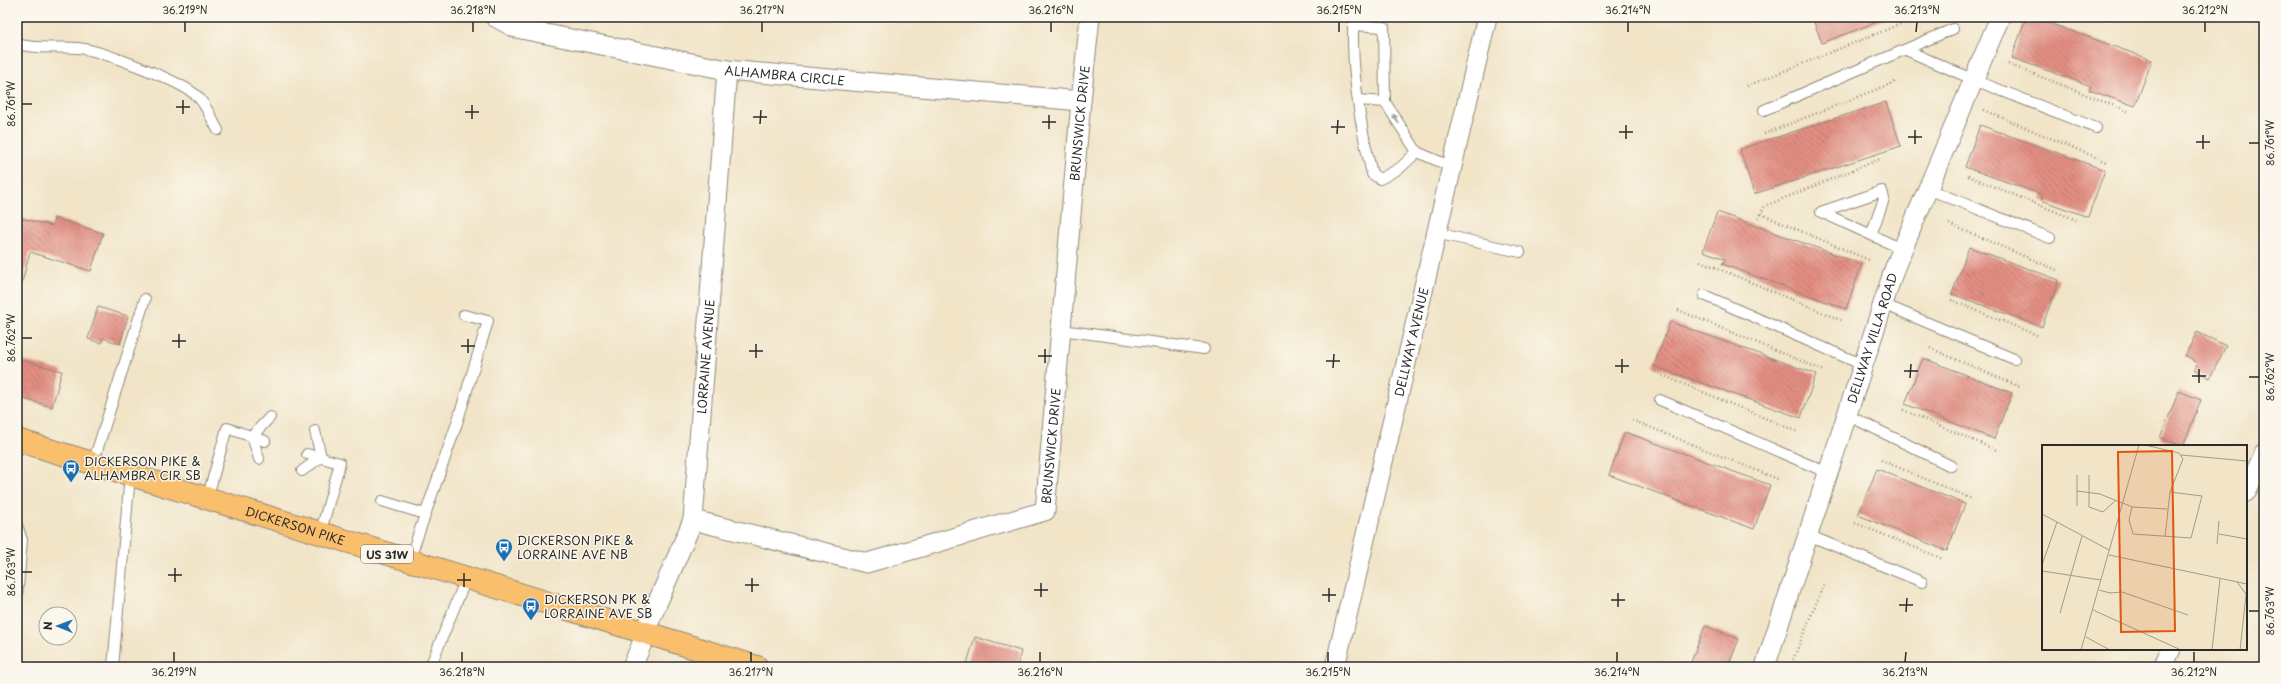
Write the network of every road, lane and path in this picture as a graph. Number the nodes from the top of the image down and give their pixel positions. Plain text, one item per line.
1 (495, 17) edge
2 (1090, 17) edge
3 (1487, 17) edge
4 (1918, 17) edge
5 (2000, 17) edge
6 (517, 23) edge
7 (1953, 29) dead end
8 (17, 44) edge
9 (1906, 50) junction
10 (2008, 64) dead end
11 (727, 70) junction
12 (1972, 79) junction
13 (1895, 82) dead end
14 (1747, 86) dead end
15 (1358, 100) junction
16 (1080, 101) junction
17 (1385, 102) junction
18 (1764, 110) dead end
19 (1984, 110) dead end
20 (2128, 111) dead end
21 (2096, 128) dead end
22 (218, 130) dead end
23 (1764, 134) dead end
24 (1417, 152) junction
25 (1880, 159) dead end
26 (2107, 162) dead end
27 (1452, 167) junction
28 (1968, 176) dead end
29 (1928, 189) junction
30 (1761, 214) junction
31 (1758, 218) dead end
32 (2076, 220) dead end
33 (1949, 224) dead end
34 (1436, 233) junction
35 (1871, 235) junction
36 (2050, 238) dead end
37 (1902, 249) junction
38 (1520, 252) dead end
39 (1869, 260) dead end
40 (1700, 261) dead end
41 (2059, 271) dead end
42 (1704, 295) dead end
43 (145, 299) dead end
44 (1951, 300) dead end
45 (1883, 304) junction
46 (1678, 310) dead end
47 (464, 314) dead end
48 (1843, 321) dead end
49 (1061, 330) junction
50 (2039, 336) dead end
51 (1204, 348) dead end
52 (1930, 348) dead end
53 (2014, 359) dead end
54 (1863, 365) junction
55 (1825, 371) dead end
56 (1655, 372) dead end
57 (2020, 387) dead end
58 (1660, 400) dead end
59 (1903, 410) dead end
60 (1847, 415) junction
61 (270, 417) dead end
62 (1632, 420) dead end
63 (315, 431) dead end
64 (1798, 432) dead end
65 (252, 436) junction
66 (17, 440) edge
67 (265, 441) dead end
68 (1996, 450) dead end
69 (307, 454) dead end
70 (2264, 454) edge
71 (322, 457) junction
72 (259, 459) dead end
73 (1881, 460) dead end
74 (93, 463) junction
75 (1951, 466) dead end
76 (302, 471) dead end
77 (1828, 473) junction
78 (130, 475) junction
79 (1780, 480) dead end
80 (2247, 490) edge
81 (207, 499) junction
82 (1972, 499) dead end
83 (382, 501) dead end
84 (425, 514) junction
85 (693, 520) junction
86 (1855, 523) dead end
87 (17, 525) edge
88 (320, 534) junction
89 (1808, 535) junction
90 (1943, 559) dead end
91 (409, 561) junction
92 (466, 579) junction
93 (1922, 582) dead end
94 (1824, 584) dead end
95 (17, 598) edge
96 (645, 634) junction
97 (2171, 650) edge
98 (113, 667) edge
99 (430, 667) edge
100 (632, 667) edge
101 (757, 667) edge
102 (1335, 667) edge
103 (1765, 667) edge
104 (1790, 667) edge
105 (2163, 667) edge

1 - 6 street, ALHAMBRA CIRCLE
2 - 16 street, BRUNSWICK DRIVE
3 - 27 street, DELLWAY AVENUE
4 - 14 path
5 - 12 street, DELLWAY VILLA ROAD
6 - 11 street, ALHAMBRA CIRCLE
7 - 9 lane
8 - 22 lane
9 - 12 lane
9 - 18 lane
10 - 20 path
11 - 16 street, ALHAMBRA CIRCLE
11 - 85 street, LORRAINE AVENUE
12 - 21 lane
12 - 29 street, DELLWAY VILLA ROAD
13 - 23 path
15 - 17 lane
15 - 17 lane
15 - 24 lane
16 - 49 street, BRUNSWICK DRIVE
24 -> 17 lane
19 - 26 path
24 - 27 lane
25 - 30 path
27 - 34 street, DELLWAY AVENUE
28 - 32 path
29 - 36 lane
29 - 37 street, DELLWAY VILLA ROAD
30 - 31 path
30 - 39 path
33 - 41 path
34 - 38 lane
34 - 102 street, DELLWAY AVENUE
35 - 35 lane
35 - 37 lane
37 - 45 street, DELLWAY VILLA ROAD
40 - 48 path
42 - 54 lane
43 - 74 lane
44 - 50 path
45 - 53 lane
45 - 54 street, DELLWAY VILLA ROAD
46 - 55 path
47 - 84 lane
49 - 51 lane
49 - 85 street, BRUNSWICK DRIVE
52 - 57 path
54 - 60 street, DELLWAY VILLA ROAD
56 - 64 path
58 - 77 lane
59 - 68 path
60 - 75 lane
60 - 77 street, DELLWAY VILLA ROAD
61 - 65 lane
62 - 79 path
63 - 71 lane
65 - 67 lane
65 - 72 lane
65 - 81 lane
66 - 74 main road, DICKERSON PIKE / US 31W
69 - 71 lane
70 - 80 street
71 - 76 lane
71 - 88 lane
73 - 82 path
74 - 78 main road, DICKERSON PIKE / US 31W
77 - 89 street, DELLWAY VILLA ROAD
78 - 81 main road, DICKERSON PIKE / US 31W
78 - 98 lane
81 - 88 main road, DICKERSON PIKE / US 31W
83 - 84 lane
84 - 91 lane
85 - 96 street, LORRAINE AVENUE
86 - 90 path
87 - 95 lane
88 - 91 main road, DICKERSON PIKE / US 31W
89 - 93 lane
89 - 103 street, DELLWAY VILLA ROAD
91 - 92 main road, DICKERSON PIKE / US 31W
92 - 96 main road, DICKERSON PIKE / US 31W
92 - 99 lane
94 - 104 path
96 - 100 street, LORRAINE AVENUE
96 - 101 main road, DICKERSON PIKE / US 31W
97 - 105 street

